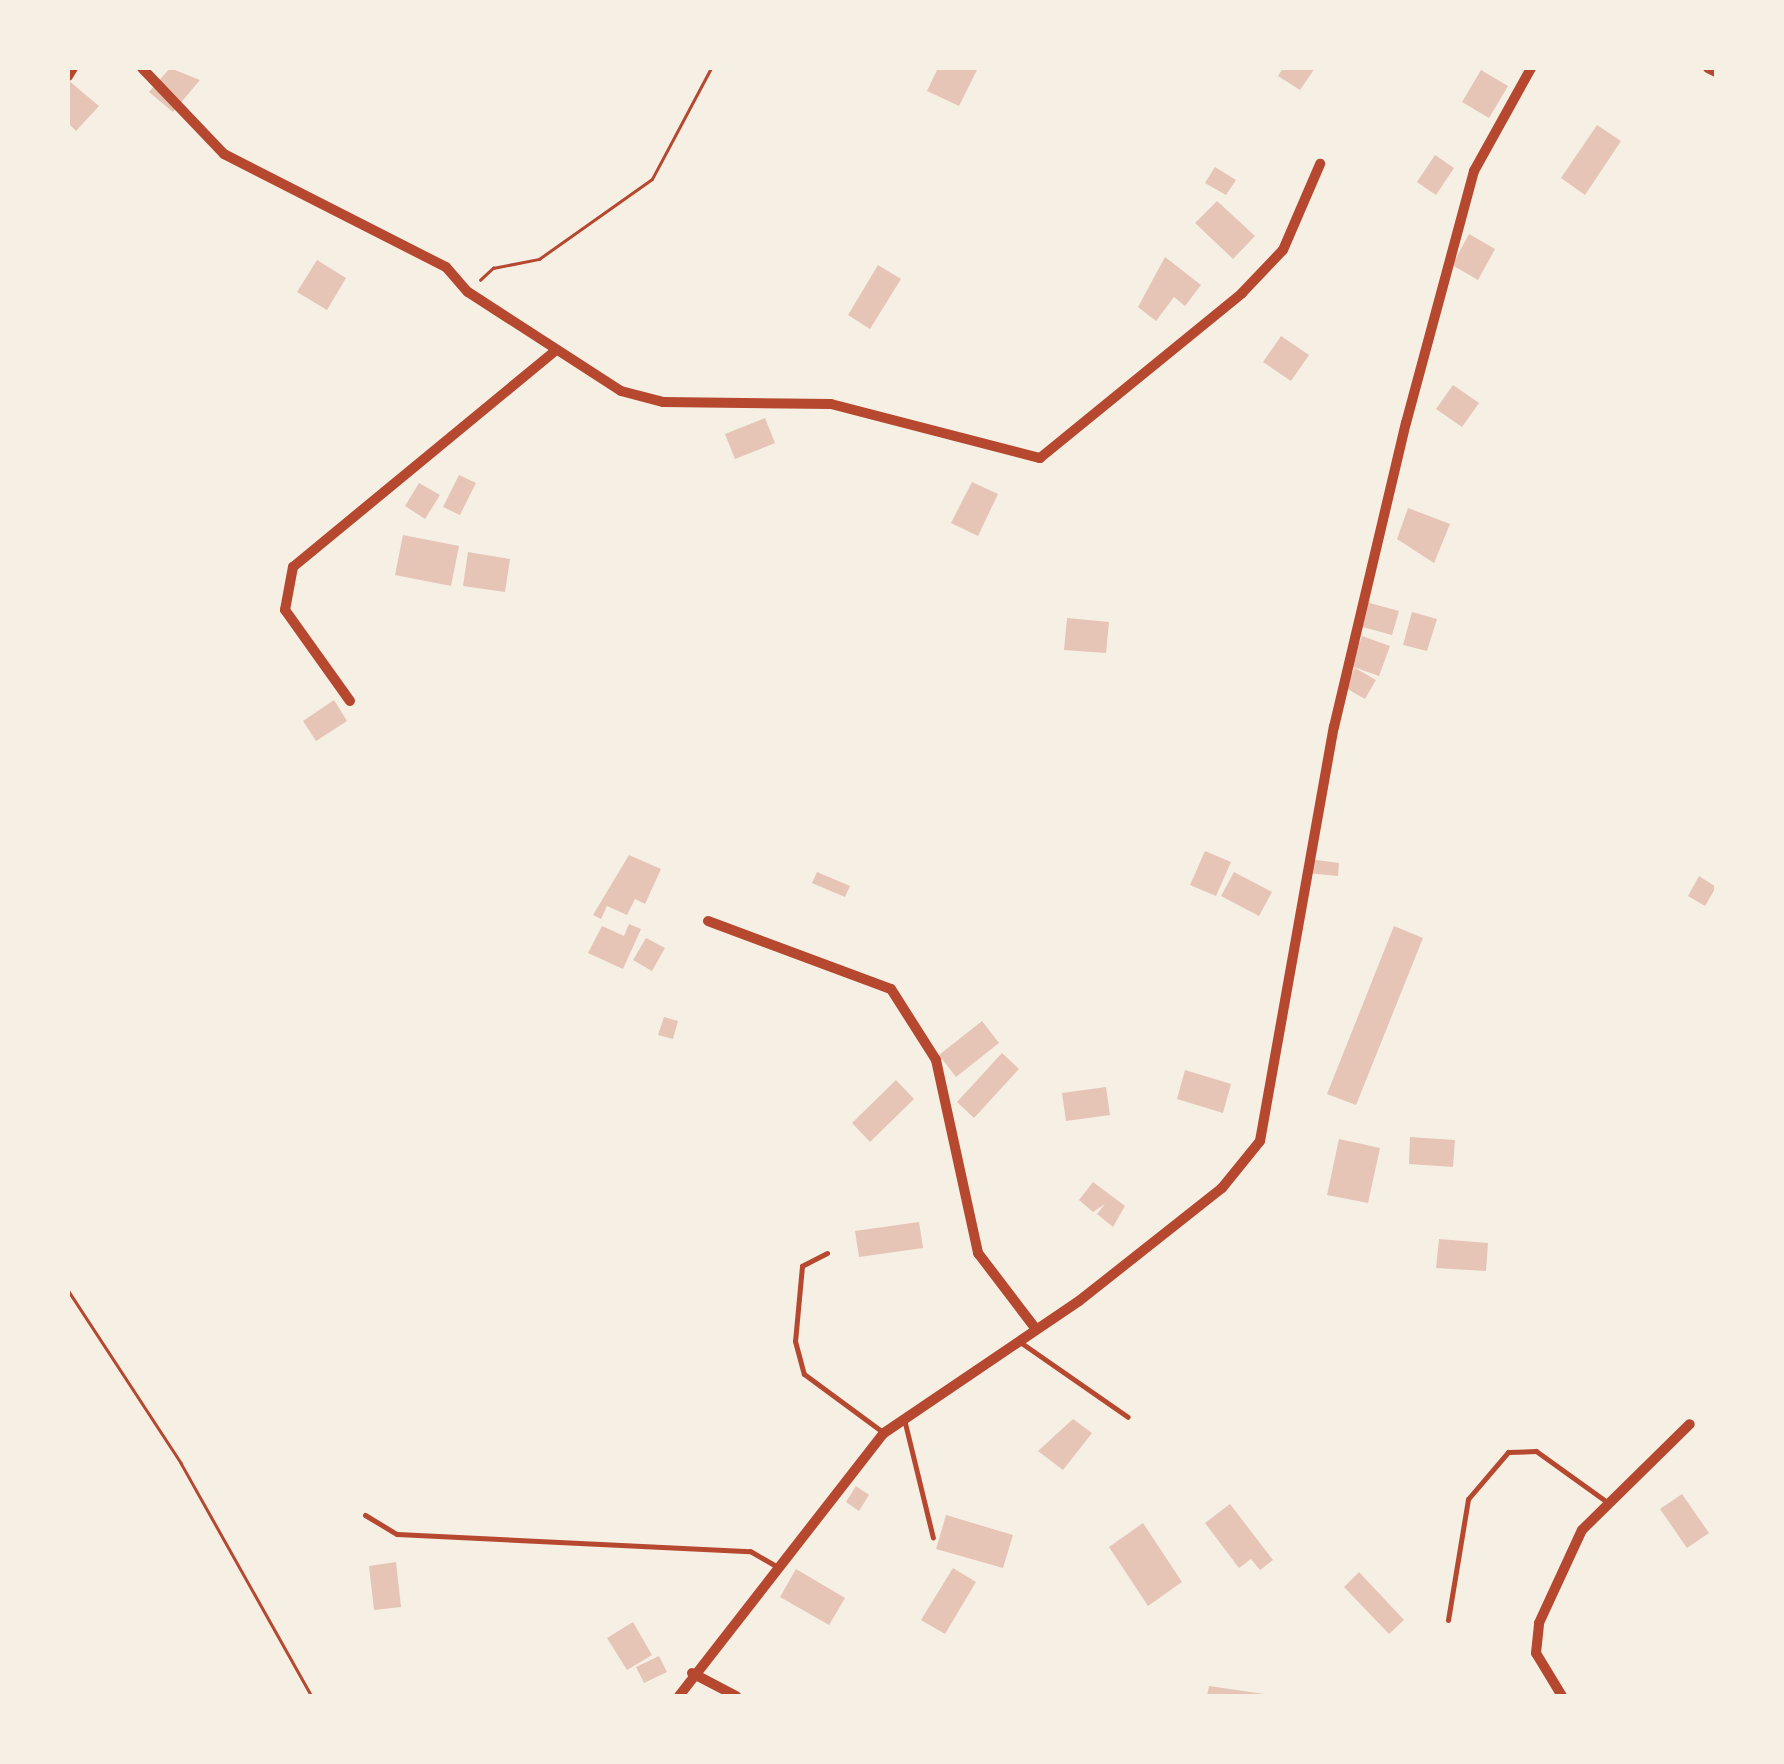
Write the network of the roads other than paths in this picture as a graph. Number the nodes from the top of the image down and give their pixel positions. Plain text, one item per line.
1 (73, 68) edge
2 (142, 68) edge
3 (1531, 68) edge
4 (1708, 68) edge
5 (1716, 72) edge
6 (68, 76) edge
7 (1320, 164) dead end
8 (554, 352) junction
9 (350, 701) dead end
10 (708, 921) dead end
11 (827, 1253) dead end
12 (1036, 1328) junction
13 (1018, 1340) junction
14 (1128, 1417) dead end
15 (904, 1419) junction
16 (1690, 1424) dead end
17 (884, 1433) junction
18 (1606, 1502) junction
19 (365, 1515) dead end
20 (932, 1538) dead end
21 (774, 1565) junction
22 (1448, 1620) dead end
23 (692, 1673) junction
24 (679, 1696) edge
25 (736, 1696) edge
26 (1562, 1696) edge

1 - 6 street
2 - 8 street
3 - 12 street
4 - 5 street
7 - 8 street
8 - 9 street
10 - 12 street
11 - 17 lane
12 - 13 street
13 - 14 lane
13 - 15 street
15 - 17 street
15 - 20 lane
16 - 18 street
17 - 21 street
18 - 22 lane
18 - 26 street
19 - 21 lane
21 - 23 street
23 - 24 street
23 - 25 street

